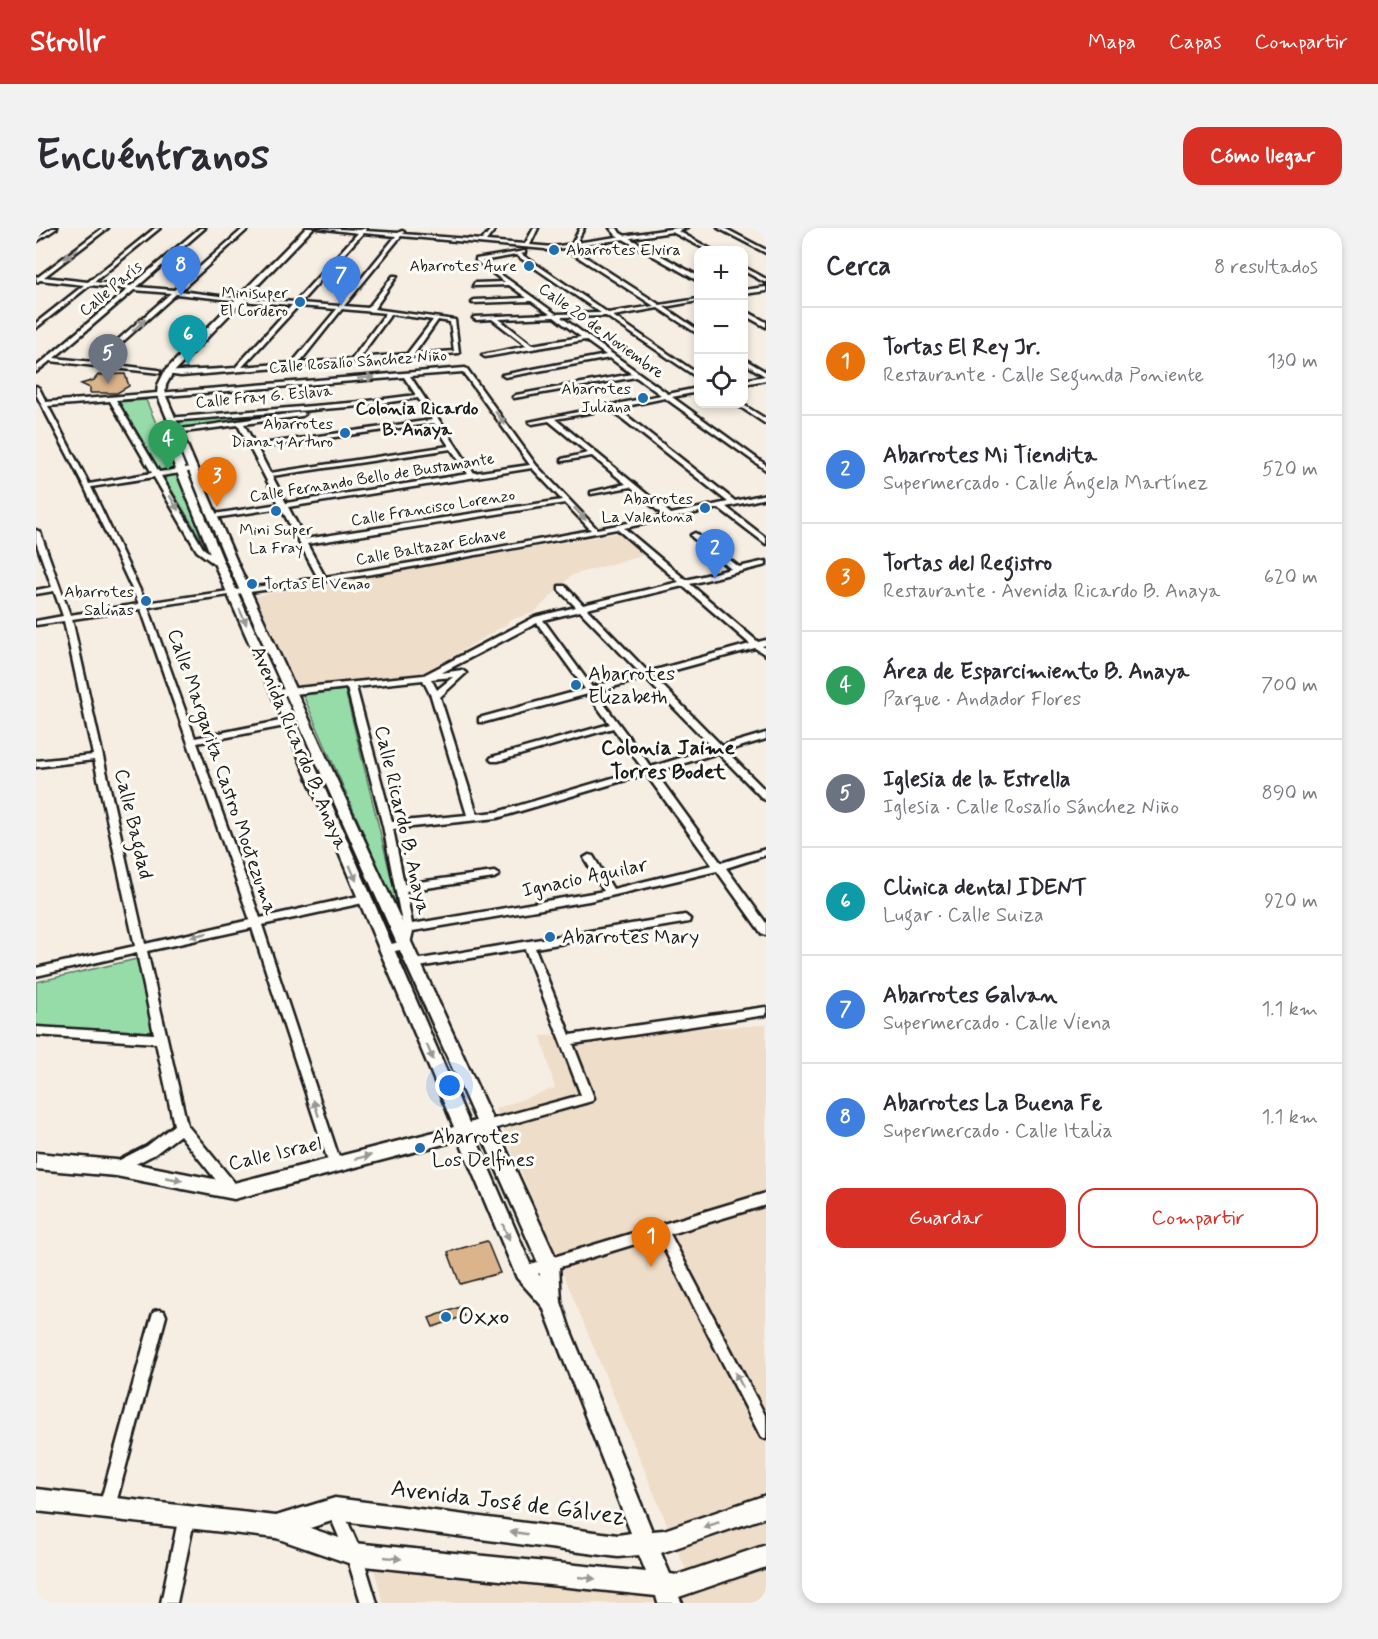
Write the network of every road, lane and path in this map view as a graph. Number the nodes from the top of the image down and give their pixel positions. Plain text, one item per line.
1 (55, 228) edge
2 (106, 228) edge
3 (158, 228) edge
4 (203, 228) edge
5 (247, 228) edge
6 (302, 228) edge
7 (310, 228) edge
8 (319, 228) edge
9 (404, 228) edge
10 (494, 228) edge
11 (536, 228) edge
12 (582, 228) edge
13 (686, 228) edge
14 (720, 228) edge
15 (336, 229) edge
16 (363, 230) edge
17 (673, 230) junction
18 (618, 234) edge
19 (399, 235) junction
20 (36, 242) edge
21 (483, 242) junction
22 (574, 243) junction
23 (527, 246) junction
24 (565, 246) junction
25 (703, 246) edge
26 (552, 248) junction
27 (766, 252) edge
28 (517, 253) junction
29 (668, 265) junction
30 (748, 272) edge
31 (694, 277) edge
32 (395, 278) dead end
33 (37, 279) edge
34 (694, 282) edge
35 (252, 283) junction
36 (511, 283) junction
37 (89, 284) junction
38 (475, 285) dead end
39 (766, 285) edge
40 (134, 288) junction
41 (748, 289) edge
42 (176, 292) junction
43 (237, 298) junction
44 (533, 299) junction
45 (694, 299) edge
46 (474, 302) dead end
47 (296, 304) junction
48 (657, 305) junction
49 (341, 307) junction
50 (748, 308) edge
51 (370, 310) junction
52 (390, 312) junction
53 (216, 314) junction
54 (602, 314) junction
55 (748, 314) edge
56 (225, 315) junction
57 (557, 316) junction
58 (476, 318) dead end
59 (494, 318) junction
60 (436, 319) junction
61 (766, 319) edge
62 (766, 325) edge
63 (36, 326) edge
64 (694, 329) edge
65 (587, 338) junction
66 (531, 347) junction
67 (485, 355) dead end
68 (409, 356) junction
69 (613, 356) junction
70 (49, 359) junction
71 (356, 359) junction
72 (95, 364) junction
73 (294, 364) junction
74 (748, 364) edge
75 (237, 369) junction
76 (36, 370) edge
77 (158, 372) junction
78 (168, 373) junction
79 (694, 373) edge
80 (406, 375) junction
81 (505, 375) dead end
82 (639, 375) junction
83 (766, 376) edge
84 (748, 381) edge
85 (36, 388) edge
86 (694, 391) edge
87 (156, 395) junction
88 (419, 396) junction
89 (669, 396) junction
90 (516, 398) dead end
91 (112, 399) junction
92 (45, 404) junction
93 (361, 404) junction
94 (612, 407) junction
95 (745, 408) edge
96 (170, 419) junction
97 (551, 419) junction
98 (436, 421) junction
99 (532, 422) dead end
100 (766, 422) edge
101 (240, 423) junction
102 (176, 431) junction
103 (253, 447) junction
104 (452, 447) junction
105 (594, 454) junction
106 (564, 460) dead end
107 (534, 466) junction
108 (766, 468) edge
109 (193, 469) junction
110 (182, 471) junction
111 (157, 475) junction
112 (268, 475) junction
113 (472, 476) junction
114 (631, 485) junction
115 (87, 486) junction
116 (593, 493) dead end
117 (766, 496) edge
118 (567, 501) junction
119 (734, 503) junction
120 (284, 505) junction
121 (720, 506) junction
122 (214, 516) junction
123 (670, 517) junction
124 (620, 528) junction
125 (36, 532) edge
126 (596, 532) junction
127 (695, 535) dead end
128 (303, 542) junction
129 (766, 542) edge
130 (41, 560) edge
131 (766, 563) edge
132 (219, 564) junction
133 (737, 570) junction
134 (323, 580) junction
135 (686, 583) junction
136 (57, 588) junction
137 (562, 588) dead end
138 (239, 591) junction
139 (36, 592) edge
140 (143, 604) junction
141 (580, 609) junction
142 (67, 617) junction
143 (538, 620) junction
144 (36, 623) edge
145 (761, 644) edge
146 (766, 653) edge
147 (644, 674) junction
148 (426, 677) junction
149 (351, 685) junction
150 (589, 689) junction
151 (284, 692) junction
152 (435, 696) junction
153 (482, 720) dead end
154 (290, 722) junction
155 (615, 725) junction
156 (766, 736) edge
157 (192, 741) junction
158 (719, 750) junction
159 (97, 757) junction
160 (495, 759) dead end
161 (36, 764) edge
162 (649, 771) junction
163 (766, 796) edge
164 (473, 817) junction
165 (388, 826) junction
166 (766, 852) edge
167 (589, 858) dead end
168 (720, 868) junction
169 (494, 875) dead end
170 (400, 888) junction
171 (610, 892) junction
172 (363, 899) junction
173 (686, 919) dead end
174 (256, 922) junction
175 (408, 928) junction
176 (766, 931) edge
177 (405, 945) junction
178 (529, 945) junction
179 (142, 948) junction
180 (386, 949) junction
181 (414, 964) junction
182 (36, 972) edge
183 (766, 1011) edge
184 (36, 1031) edge
185 (161, 1039) junction
186 (567, 1040) junction
187 (486, 1125) junction
188 (181, 1127) junction
189 (464, 1131) junction
190 (36, 1161) edge
191 (335, 1164) junction
192 (116, 1168) junction
193 (234, 1191) junction
194 (766, 1199) edge
195 (662, 1231) junction
196 (549, 1265) junction
197 (524, 1272) junction
198 (551, 1302) junction
199 (159, 1316) dead end
200 (766, 1432) edge
201 (36, 1500) edge
202 (766, 1506) edge
203 (107, 1507) junction
204 (335, 1509) junction
205 (187, 1516) junction
206 (276, 1527) junction
207 (647, 1544) junction
208 (354, 1554) junction
209 (766, 1556) edge
210 (666, 1594) edge
211 (169, 1603) edge
212 (369, 1603) edge

1 - 20 street
2 -> 33 street
3 - 37 street
4 - 40 street, Calle París
5 - 42 street
6 - 35 main road
7 - 35 main road
8 - 15 street
9 - 19 street
10 - 21 street
11 - 23 street
12 - 22 street
13 - 17 street
14 - 27 street
15 - 16 street
16 - 19 street
16 - 47 street
17 - 18 street
17 - 25 street
18 - 22 street
18 - 29 main road
19 - 21 street
19 - 49 street
21 - 23 street
22 - 24 street
23 - 26 street
24 - 26 street
24 - 48 street
26 - 28 street
28 - 36 street, Calle 20 de Noviembre
28 - 54 street
29 - 31 main road
29 - 34 main road
30 - 39 street
32 - 51 street
33 - 37 street
35 - 43 main road
36 - 38 street
36 - 44 street, Calle 20 de Noviembre
37 - 40 street
37 - 63 street
39 - 41 main road
40 - 42 street
40 - 70 street, Calle París
42 - 43 street
72 -> 42 street
43 - 47 street
43 - 53 main road
43 - 56 main road
44 - 46 street
44 - 57 street, Calle 20 de Noviembre
45 - 48 street
47 - 49 street
47 - 75 street
48 - 54 street
48 - 64 street
49 - 51 street
49 - 73 street
50 - 61 main road
51 - 52 street
52 - 60 street
52 - 71 street
53 - 56 main road
53 - 77 main road
54 - 57 street
54 - 79 street
55 - 62 main road
56 - 78 main road
57 - 59 street
57 - 65 street, Calle 20 de Noviembre
58 - 59 street
59 - 66 street
60 - 68 street
60 - 68 street
65 - 66 street
65 - 69 street, Calle 20 de Noviembre
66 - 67 street
68 - 71 street
69 - 81 street
69 - 82 street, Calle 20 de Noviembre
70 - 72 street
70 - 76 street, Calle París
71 - 73 street
72 - 77 street
73 - 75 street
74 - 83 street
75 - 78 street
77 - 87 main road
78 - 87 main road
87 -> 80 street, Calle Rosalío Sánchez Niño
80 - 88 street
80 -> 107 street, Calle Rosalío Sánchez Niño
82 - 89 street, Calle 20 de Noviembre
82 - 90 street
83 - 84 street
85 - 92 street
86 - 89 street
87 - 91 street, Calle Rosalío Sánchez Niño
87 - 96 main road, Avenida Ricardo B. Anaya
87 - 110 main road, Avenida Ricardo B. Anaya
88 - 93 street, Calle Fray G. Eslava
88 - 98 street
89 - 94 street
89 - 108 street, Calle 20 de Noviembre
91 - 92 street, Calle Rosalío Sánchez Niño
91 - 111 street
92 - 115 street, Calle Margarita Castro Moctezuma
93 - 96 street, Calle Fray G. Eslava
93 - 101 street, Calle Fray G. Eslava
94 - 97 street
94 - 119 street
95 - 100 street
96 - 102 main road, Avenida Ricardo B. Anaya
97 - 99 street
97 - 105 street
98 - 103 street
98 - 104 street
101 - 102 street, Calle Fray G. Eslava
101 - 103 street
102 - 109 main road, Avenida Ricardo B. Anaya
103 - 112 street
104 - 112 street
104 - 113 street
105 - 106 street
105 - 114 street
107 - 113 street, Calle Fernando Bello de Bustamante
107 - 118 street, Calle Rosalío Sánchez Niño
109 - 110 street
109 - 122 main road, Avenida Ricardo B. Anaya
110 - 111 street
110 - 132 main road, Avenida Ricardo B. Anaya
111 - 115 street
111 -> 132 street
112 - 120 street
113 - 120 street, Calle Fernando Bello de Bustamante
114 - 116 street
114 - 123 street
115 - 140 street, Calle Margarita Castro Moctezuma
117 - 119 street, Calle Baltazar Echave
118 -> 126 street, Calle Rosalío Sánchez Niño
118 - 128 street, Calle Francisco Lorenzo
119 - 121 street, Calle Baltazar Echave
120 - 122 street, Calle Fernando Bello de Bustamante
120 - 128 street
121 - 123 street, Calle Baltazar Echave
121 - 129 street
122 - 138 main road, Avenida Ricardo B. Anaya
123 - 124 street, Calle Baltazar Echave
124 - 126 street, Calle Baltazar Echave
124 - 135 street
125 - 130 street, Calle Bagdad
126 - 134 street, Calle Baltazar Echave
127 - 133 street
128 - 134 street
130 - 136 street, Calle Bagdad
131 - 133 street
132 - 138 main road, Avenida Ricardo B. Anaya
133 - 135 street
134 - 138 street, Calle Baltazar Echave
135 - 141 street
135 - 145 street
136 - 139 street
136 - 142 street, Calle Bagdad
137 - 141 street
138 - 140 street, Calle Baltazar Echave
138 - 151 main road, Avenida Ricardo B. Anaya
140 - 142 street, Calle Baltazar Echave
140 - 157 street, Calle Margarita Castro Moctezuma
141 - 143 street
141 - 147 street
142 - 144 street, Calle Baltazar Echave
142 - 159 street, Calle Bagdad
143 - 148 street
143 - 150 street
145 - 146 street
145 - 147 street
147 - 150 street
147 - 158 street
148 - 149 street
148 - 152 street
148 - 152 street
149 - 151 street
149 - 165 street, Calle Ricardo B. Anaya
150 - 153 street
150 - 155 street
151 - 154 main road, Avenida Ricardo B. Anaya
151 - 177 main road, Avenida Ricardo B. Anaya
152 - 164 street
154 - 157 street
154 -> 172 main road, Avenida Ricardo B. Anaya
155 - 160 street
155 - 162 street
156 - 158 street
157 - 174 street, Calle Margarita Castro Moctezuma
158 - 162 street
158 - 163 street
159 - 161 street
159 - 179 street, Calle Bagdad
162 - 164 street
162 - 168 street
164 - 165 street
165 - 170 street, Calle Ricardo B. Anaya
166 - 168 street, Ignacio Aguilar
167 - 171 street
168 - 171 street, Ignacio Aguilar
168 - 176 street
169 - 170 street
170 - 175 street, Calle Ricardo B. Anaya
171 - 175 street, Ignacio Aguilar
172 - 174 street
172 - 180 main road, Avenida Ricardo B. Anaya
173 - 178 street
174 -> 179 street
191 -> 174 street, Calle Margarita Castro Moctezuma
175 - 177 street, Calle Ricardo B. Anaya
177 - 180 street
177 - 181 main road, Avenida Ricardo B. Anaya
178 - 181 street
178 - 186 street
179 - 182 street
179 - 185 street, Calle Bagdad
180 -> 189 main road, Avenida Ricardo B. Anaya
181 - 187 main road, Avenida Ricardo B. Anaya
183 - 186 street
184 - 185 street
185 - 188 street, Calle Bagdad
186 - 187 street
187 - 189 main road, Calle Israel
187 - 196 main road, Avenida Ricardo B. Anaya
188 - 192 street
188 - 193 street, Calle Bagdad
191 -> 189 main road, Calle Israel
189 -> 197 main road, Avenida Ricardo B. Anaya
190 - 192 main road, Calle Israel
191 - 193 main road, Calle Israel
192 -> 193 main road, Calle Israel
194 - 195 street
195 - 196 street
200 -> 195 street
196 - 197 street
196 - 198 main road, Avenida Ricardo B. Anaya
197 - 198 main road, Avenida Ricardo B. Anaya
198 - 207 main road, Avenida Ricardo B. Anaya
199 - 203 street
201 - 203 main road, Avenida José de Gálvez
202 -> 207 main road, Avenida José de Gálvez
203 - 205 main road, Avenida José de Gálvez
204 - 206 main road, Avenida José de Gálvez
207 -> 204 main road, Avenida José de Gálvez
204 - 208 street
205 - 206 main road, Avenida José de Gálvez
205 - 211 street
206 - 208 main road, Avenida José de Gálvez
207 - 210 main road, Avenida Ricardo B. Anaya
208 -> 210 main road, Avenida José de Gálvez
208 - 212 street
209 - 210 main road, Avenida José de Gálvez

